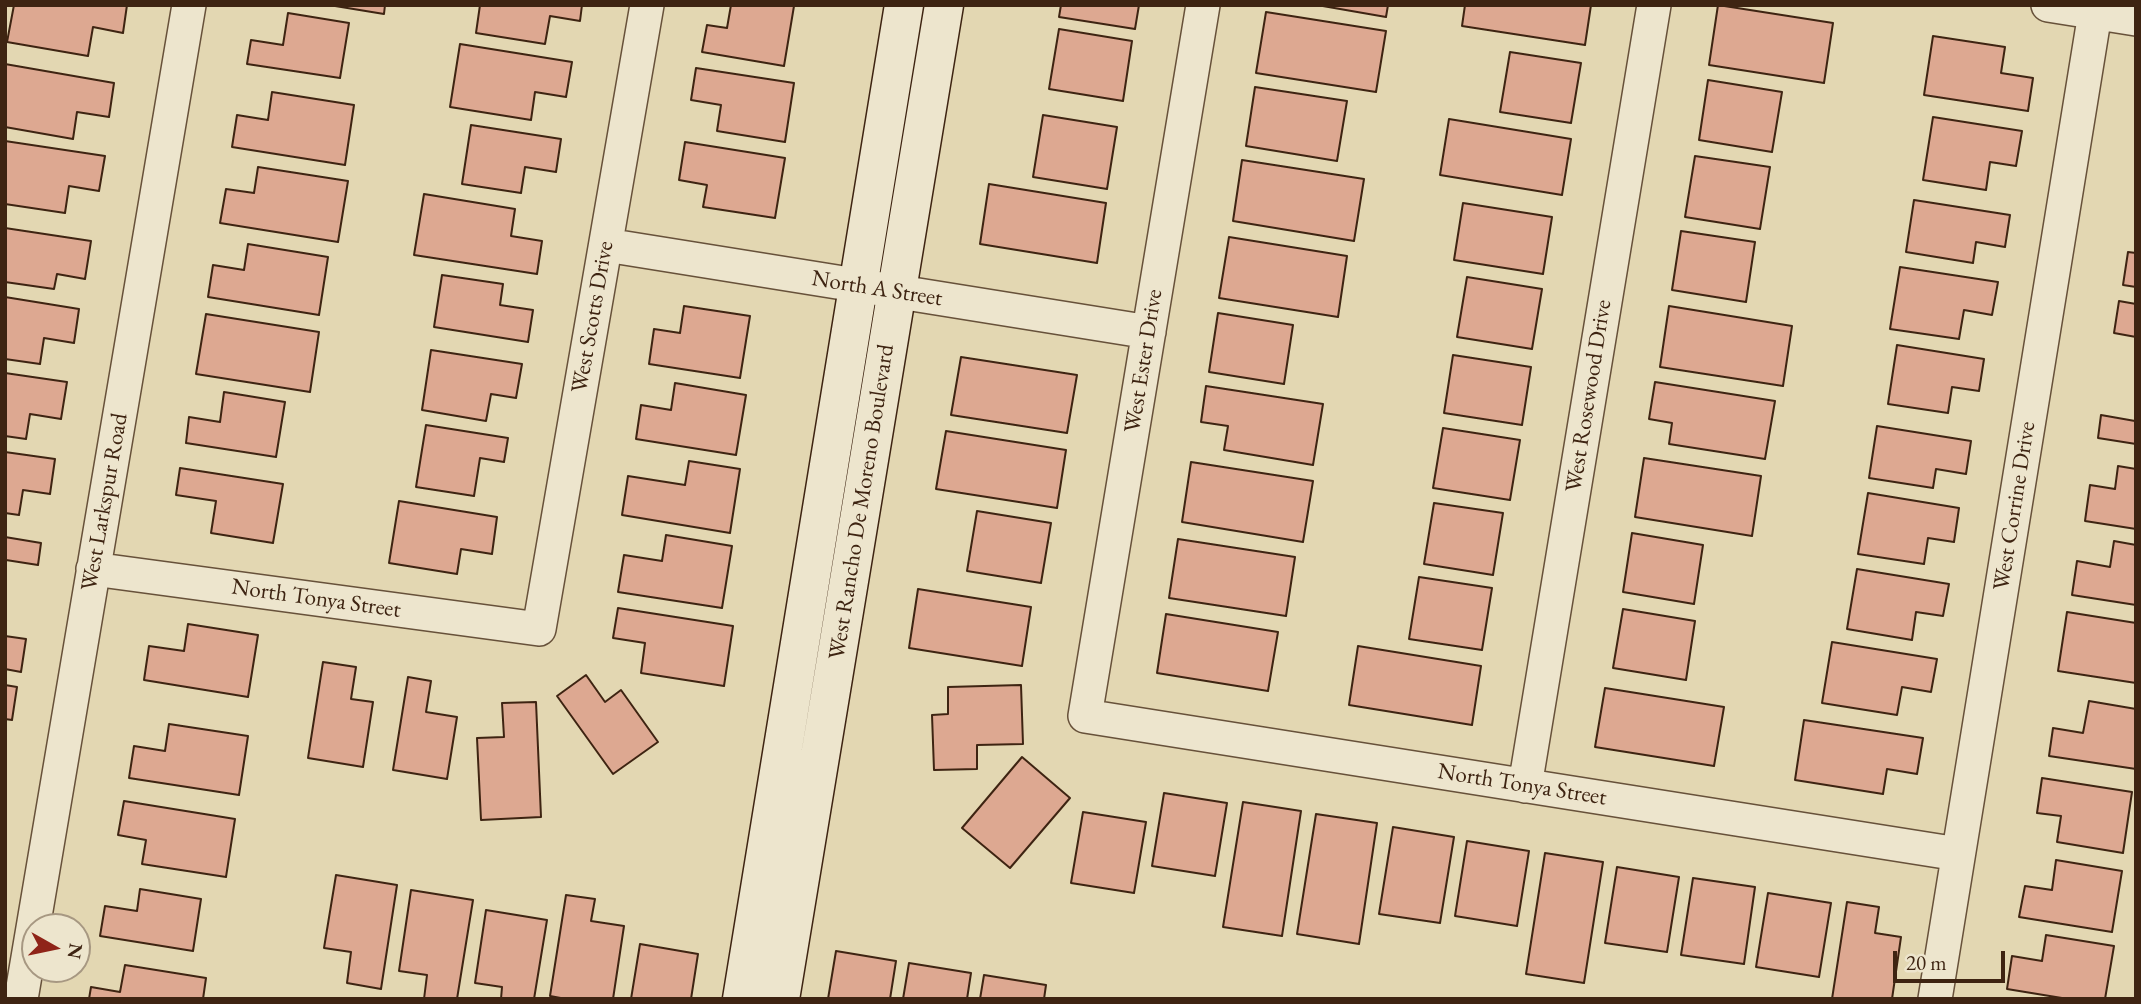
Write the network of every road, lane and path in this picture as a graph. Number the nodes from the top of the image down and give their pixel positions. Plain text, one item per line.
1 (188, 5) edge
2 (647, 5) edge
3 (904, 5) edge
4 (944, 5) edge
5 (1203, 5) edge
6 (1654, 5) edge
7 (2048, 5) edge
8 (2095, 13) junction
9 (2136, 19) edge
10 (606, 245) junction
11 (860, 286) junction
12 (898, 292) junction
13 (1149, 332) junction
14 (93, 569) junction
15 (539, 629) joint
16 (1085, 716) joint
17 (1525, 786) junction
18 (1958, 854) junction
19 (21, 999) edge
20 (742, 999) edge
21 (779, 999) edge
22 (1935, 999) edge

1 - 14 street, West Larkspur Road
2 - 10 street, West Scotts Drive
3 - 11 street, West Rancho De Moreno Boulevard
4 - 12 street, West Rancho De Moreno Boulevard
5 - 13 street, West Ester Drive
6 - 17 street, West Rosewood Drive
7 - 8 street
8 - 9 street
8 - 18 street, West Corrine Drive
10 - 11 street, North A Street
10 - 15 street, West Scotts Drive
11 - 12 street, North A Street
11 - 20 street, West Rancho De Moreno Boulevard
12 - 13 street, North A Street
12 - 21 street, West Rancho De Moreno Boulevard
13 - 16 street, West Ester Drive
14 - 15 street, North Tonya Street
14 - 19 street, West Larkspur Road
16 - 17 street, North Tonya Street
17 - 18 street, North Tonya Street
18 - 22 street, West Corrine Drive

